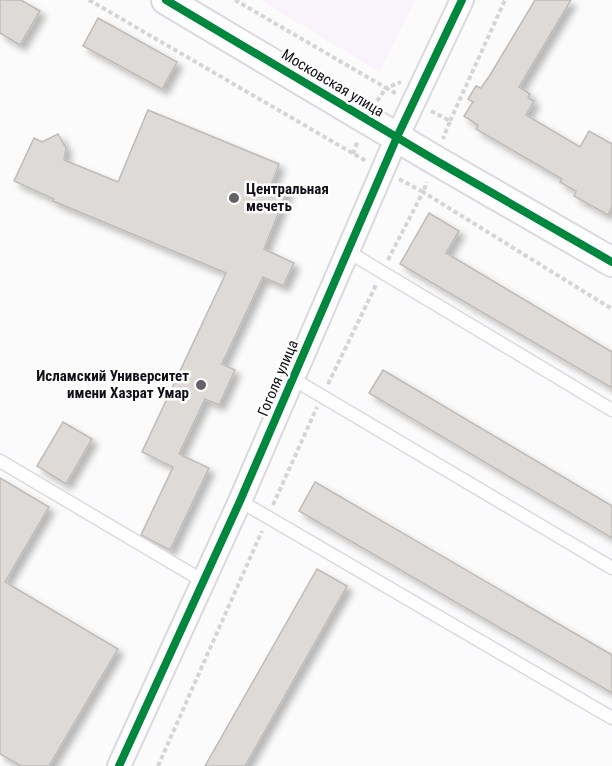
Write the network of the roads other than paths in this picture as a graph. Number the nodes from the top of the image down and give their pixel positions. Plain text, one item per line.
1 (166, 0) edge
2 (462, 0) edge
3 (397, 137) junction
4 (347, 251) junction
5 (612, 262) edge
6 (293, 379) junction
7 (612, 410) edge
8 (0, 460) edge
9 (240, 501) junction
10 (612, 568) edge
11 (203, 581) junction
12 (612, 718) edge
13 (118, 766) edge

1 - 3 street, Московская улица
2 - 3 street, Гоголя улица
3 - 4 street, Гоголя улица
3 - 5 street, Московская улица
4 - 6 street, Гоголя улица
4 - 7 lane
6 - 9 street, Гоголя улица
6 - 10 lane
8 - 11 lane
9 - 11 street, Гоголя улица
9 - 12 lane
11 - 13 street, Гоголя улица

